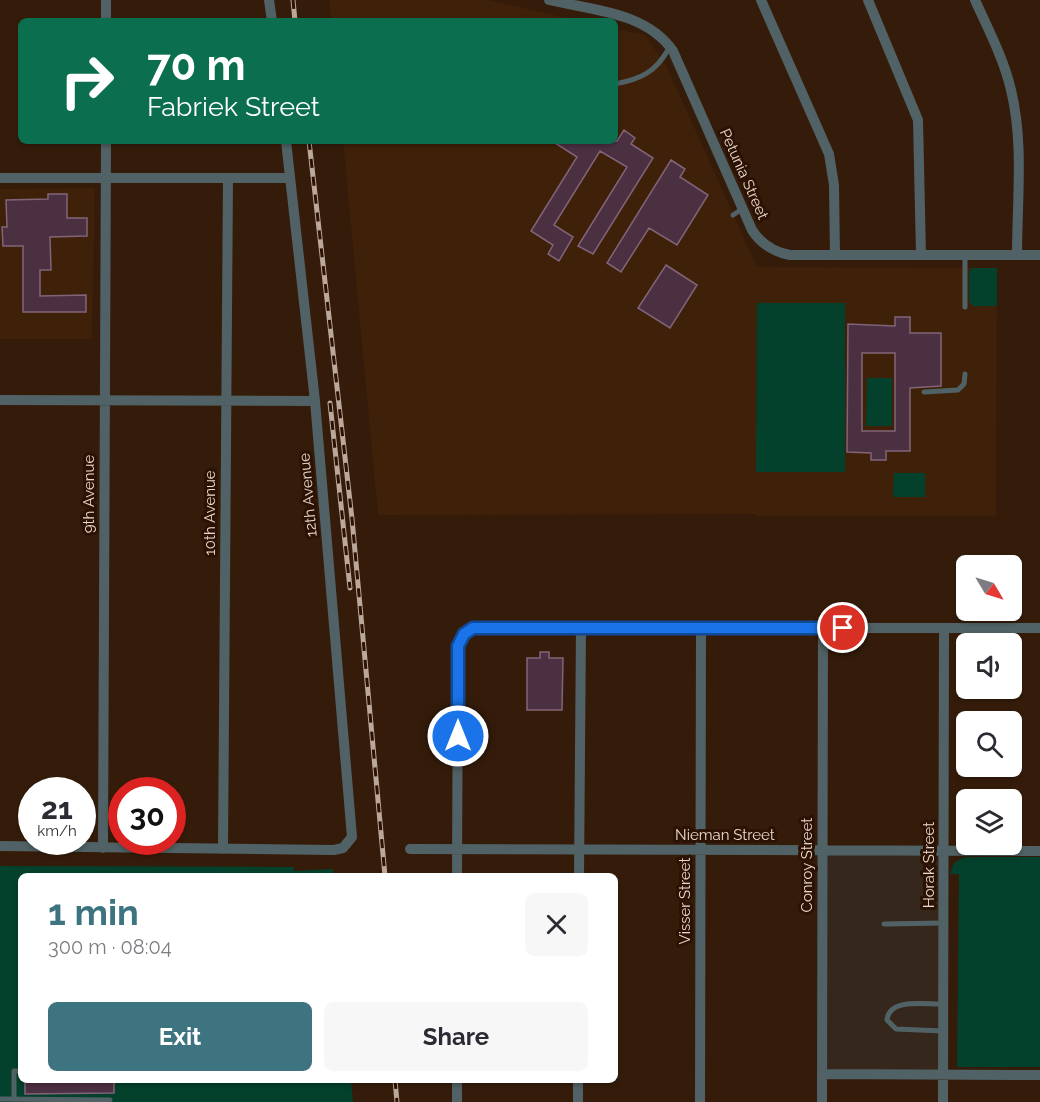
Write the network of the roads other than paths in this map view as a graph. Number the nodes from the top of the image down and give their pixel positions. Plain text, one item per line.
1 (106, 0) edge
2 (269, 0) edge
3 (761, 0) edge
4 (868, 0) edge
5 (975, 0) edge
6 (555, 1) edge
7 (106, 18) edge
8 (272, 18) edge
9 (670, 46) junction
10 (618, 84) edge
11 (106, 144) edge
12 (285, 144) edge
13 (0, 178) edge
14 (105, 178) junction
15 (228, 178) junction
16 (290, 178) junction
17 (835, 255) junction
18 (921, 255) junction
19 (965, 255) junction
20 (1017, 255) junction
21 (1040, 255) edge
22 (965, 307) dead end
23 (965, 374) dead end
24 (924, 392) dead end
25 (0, 400) edge
26 (105, 400) junction
27 (226, 401) junction
28 (315, 401) junction
29 (580, 627) junction
30 (701, 627) junction
31 (823, 628) junction
32 (944, 628) junction
33 (1040, 628) edge
34 (0, 846) edge
35 (103, 848) junction
36 (223, 849) junction
37 (410, 849) dead end
38 (457, 849) junction
39 (580, 850) junction
40 (701, 850) junction
41 (822, 851) junction
42 (944, 851) junction
43 (1040, 851) edge
44 (457, 873) edge
45 (579, 873) edge
46 (884, 924) dead end
47 (944, 924) junction
48 (943, 1004) junction
49 (943, 1031) junction
50 (18, 1071) edge
51 (822, 1074) junction
52 (943, 1075) junction
53 (1040, 1075) edge
54 (457, 1083) edge
55 (578, 1083) edge
56 (0, 1099) edge
57 (14, 1099) junction
58 (110, 1100) dead end
59 (457, 1102) edge
60 (578, 1102) edge
61 (700, 1102) edge
62 (822, 1102) edge
63 (943, 1102) edge

1 - 7 street
2 - 8 street
3 - 17 street
4 - 18 street
5 - 20 street
6 - 9 street, Petunia Street
9 - 10 lane
9 - 17 street, Petunia Street
11 - 14 street, 9th Avenue
12 - 16 street, 12th Avenue
13 - 14 street
14 - 15 street
14 - 26 street, 9th Avenue
15 - 16 street
15 - 27 street, 10th Avenue
16 - 28 street, 12th Avenue
17 - 18 street, Petunia Street
18 - 19 street, Petunia Street
19 - 20 street, Petunia Street
19 - 22 lane
20 - 21 street, Petunia Street
23 - 24 lane
25 - 26 street
26 - 27 street
26 - 35 street, 9th Avenue
27 - 28 street
27 - 36 street, 10th Avenue
28 - 36 street, 12th Avenue
29 - 30 street
29 - 38 street
29 - 39 street
30 - 31 street
30 - 40 street, Visser Street
31 - 32 street
31 - 41 street, Conroy Street
32 - 33 street
32 - 42 street, Horak Street
34 - 35 street
35 - 36 street
37 - 38 street, Nieman Street
38 - 39 street, Nieman Street
38 - 44 street
39 - 40 street, Nieman Street
39 - 45 street
40 - 41 street, Nieman Street
40 - 61 street, Visser Street
41 - 42 street, Nieman Street
41 - 51 street, Conroy Street
42 - 43 street, Nieman Street
42 - 47 street, Horak Street
46 - 47 lane
47 - 48 street, Horak Street
48 - 49 street, Horak Street
48 - 49 lane
49 - 52 street, Horak Street
50 - 57 lane
51 - 52 street
51 - 62 street, Conroy Street
52 - 53 street
52 - 63 street, Horak Street
54 - 59 street
55 - 60 street
56 - 57 lane
57 - 58 lane

